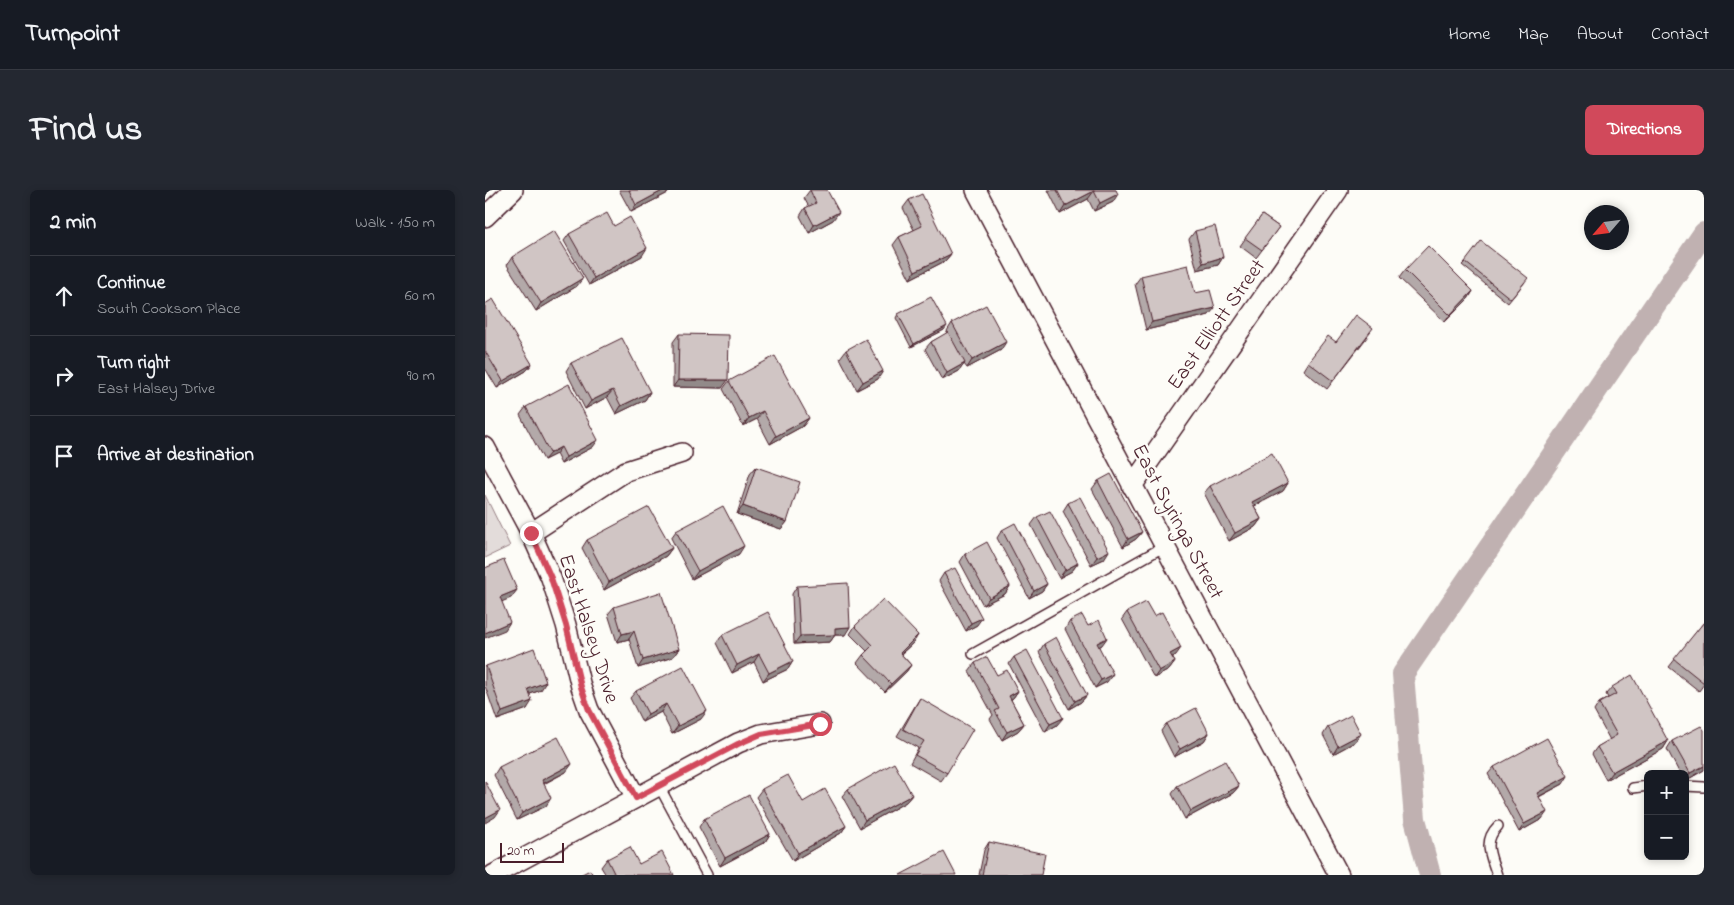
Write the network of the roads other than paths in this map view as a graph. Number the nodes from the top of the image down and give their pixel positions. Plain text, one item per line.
1 (513, 190) edge
2 (976, 190) edge
3 (1338, 190) edge
4 (485, 217) edge
5 (485, 447) edge
6 (682, 453) dead end
7 (1133, 486) junction
8 (531, 533) junction
9 (1165, 546) junction
10 (973, 654) dead end
11 (820, 724) dead end
12 (659, 786) junction
13 (1689, 786) edge
14 (1644, 787) edge
15 (1704, 787) edge
16 (1633, 788) dead end
17 (636, 798) junction
18 (1498, 826) dead end
19 (493, 875) edge
20 (707, 875) edge
21 (1339, 875) edge
22 (1497, 875) edge

1 - 4 street
2 - 7 street, East Syringa Street
3 - 7 street, East Elliott Street
5 - 8 street, East Halsey Drive
6 - 8 street
7 - 9 street, East Syringa Street
8 - 17 street, East Halsey Drive
9 - 10 lane
9 - 21 street, East Syringa Street
11 - 12 street
12 - 17 street
12 - 20 lane
13 - 15 lane
14 - 16 lane
17 - 19 street
18 - 22 lane

